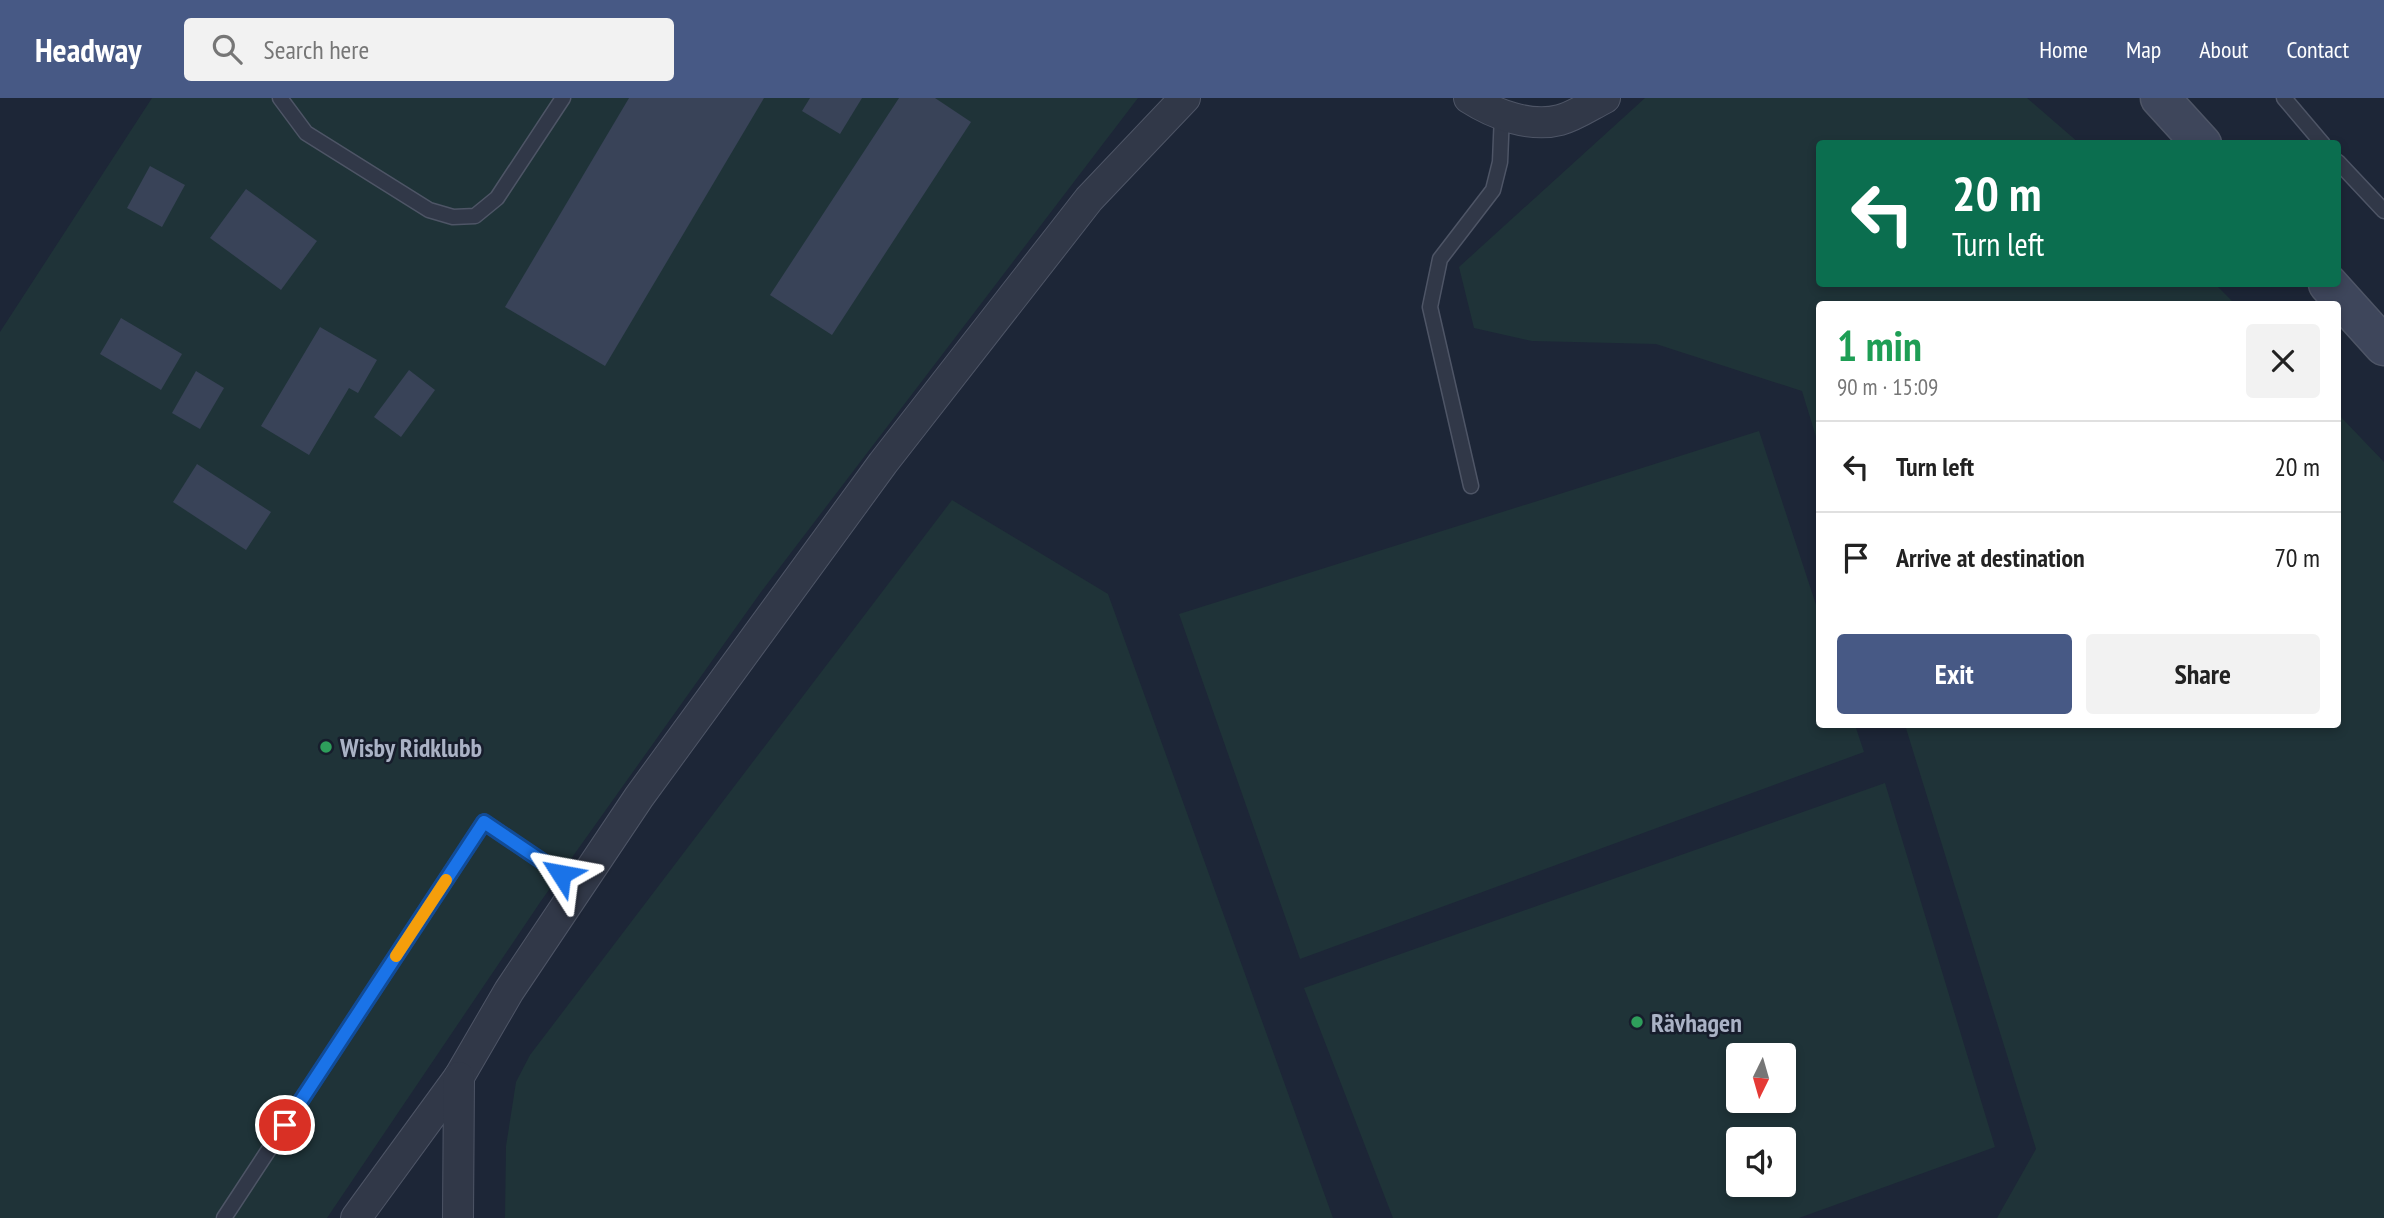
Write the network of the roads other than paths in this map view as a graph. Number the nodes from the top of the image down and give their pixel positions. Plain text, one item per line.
1 (281, 98) edge
2 (563, 98) edge
3 (1185, 98) edge
4 (1469, 98) edge
5 (1605, 98) edge
6 (2140, 98) edge
7 (2160, 98) edge
8 (2284, 98) edge
9 (1502, 114) junction
10 (2195, 136) edge
11 (2320, 140) edge
12 (2341, 165) edge
13 (2384, 211) edge
14 (2331, 287) edge
15 (2384, 346) edge
16 (1471, 486) dead end
17 (580, 887) junction
18 (458, 1077) junction
19 (224, 1218) edge
20 (356, 1218) edge
21 (458, 1218) edge

1 - 2 lane
3 - 17 street
4 - 9 street
5 - 9 street
6 - 10 main road
7 - 10 main road
8 - 11 lane
9 - 16 lane
12 - 13 lane
14 - 15 main road
17 - 18 street
17 - 19 lane
18 - 20 street
18 - 21 street

